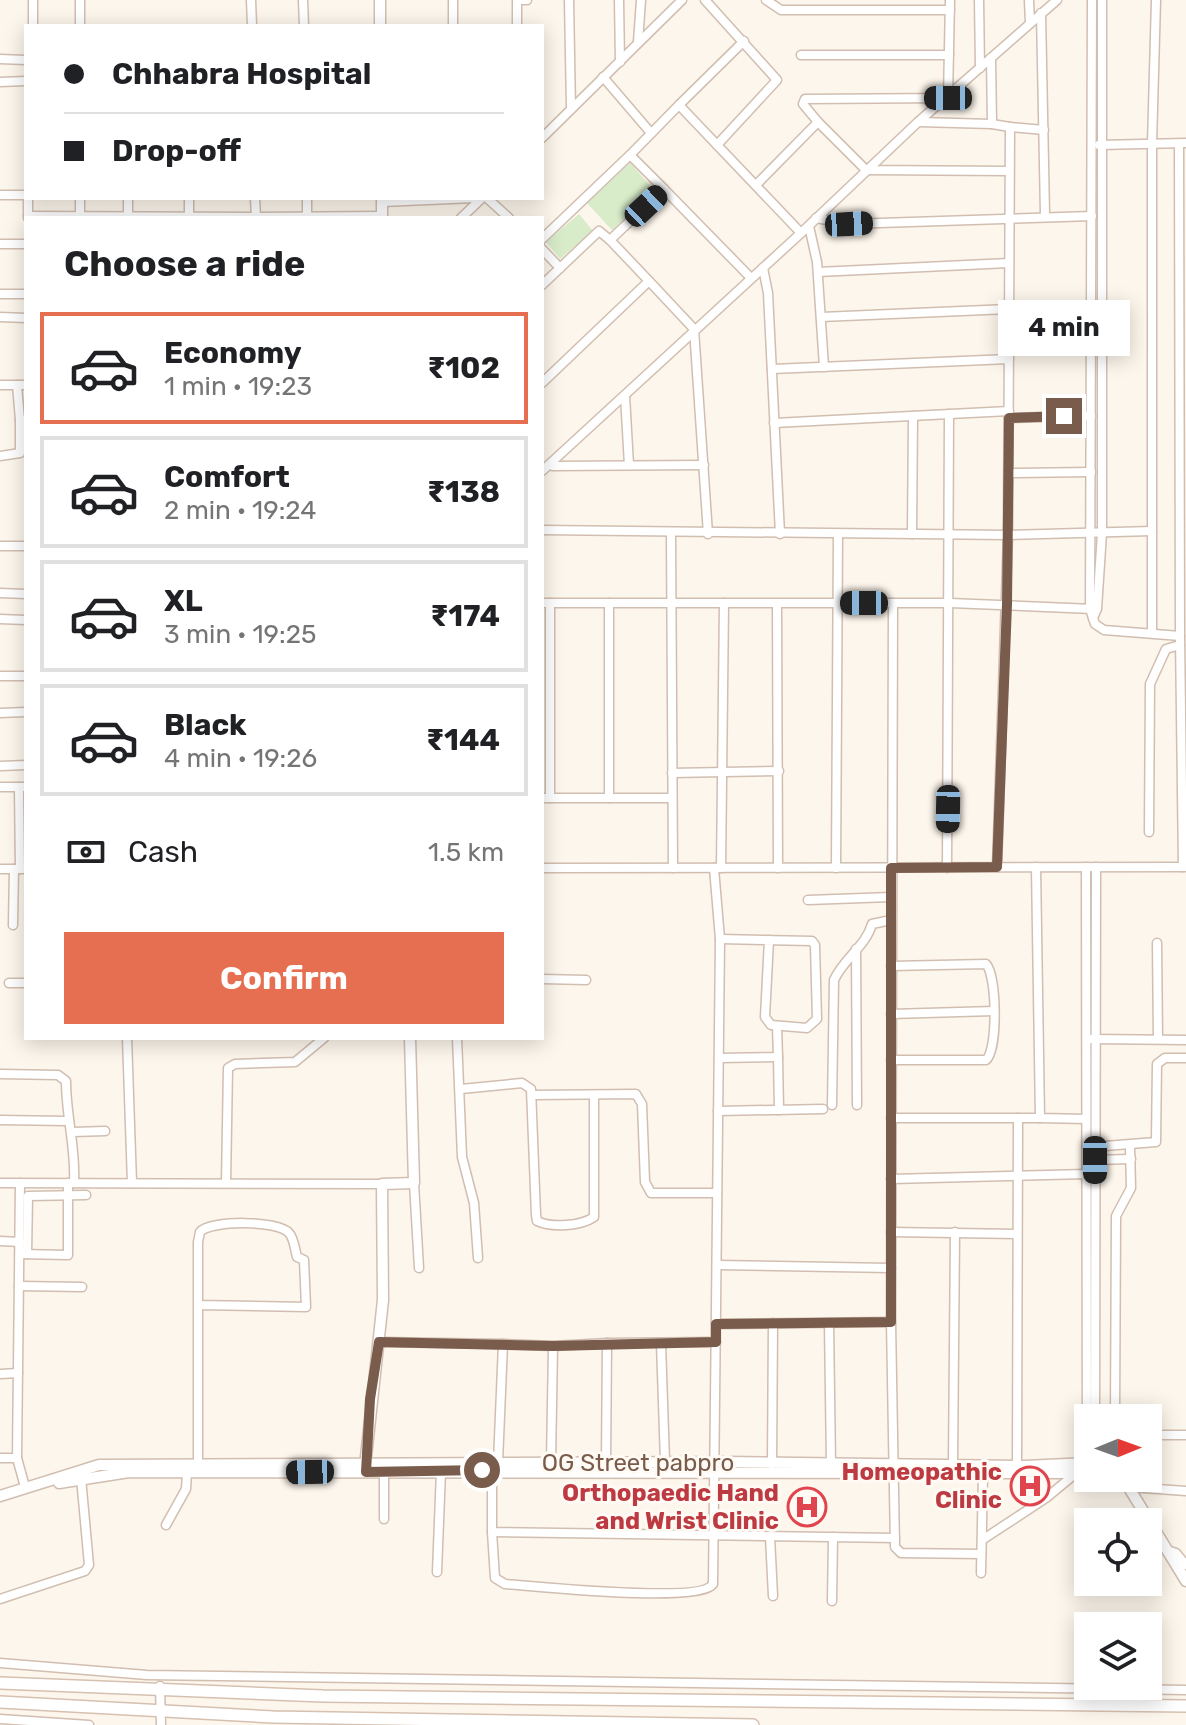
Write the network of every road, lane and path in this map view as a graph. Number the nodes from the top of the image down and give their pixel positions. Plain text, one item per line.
1 (33, 0) edge
2 (80, 0) edge
3 (251, 0) edge
4 (303, 0) edge
5 (380, 0) edge
6 (453, 0) edge
7 (527, 0) edge
8 (569, 0) edge
9 (619, 0) edge
10 (641, 0) edge
11 (682, 0) edge
12 (705, 0) edge
13 (766, 0) edge
14 (979, 0) edge
15 (1029, 0) edge
16 (1057, 0) edge
17 (1092, 0) edge
18 (1102, 0) edge
19 (1156, 0) edge
20 (950, 5) edge
21 (1041, 13) junction
22 (1030, 23) junction
23 (33, 24) edge
24 (80, 24) edge
25 (252, 24) edge
26 (304, 24) edge
27 (380, 24) edge
28 (453, 24) edge
29 (517, 24) edge
30 (744, 41) junction
31 (638, 42) junction
32 (801, 55) dead end
33 (949, 55) junction
34 (991, 58) junction
35 (0, 59) edge
36 (24, 60) edge
37 (620, 63) junction
38 (980, 68) junction
39 (603, 77) junction
40 (24, 81) edge
41 (0, 82) edge
42 (948, 98) junction
43 (679, 105) junction
44 (571, 109) junction
45 (818, 122) junction
46 (918, 122) junction
47 (992, 124) junction
48 (1010, 127) junction
49 (1044, 130) junction
50 (651, 133) junction
51 (544, 136) edge
52 (1152, 144) junction
53 (1182, 144) edge
54 (717, 145) junction
55 (1092, 145) junction
56 (1102, 145) junction
57 (630, 155) junction
58 (866, 170) junction
59 (1009, 171) junction
60 (1182, 181) edge
61 (756, 185) junction
62 (664, 189) junction
63 (0, 195) edge
64 (24, 196) edge
65 (382, 200) edge
66 (458, 200) edge
67 (482, 200) edge
68 (486, 200) edge
69 (1045, 215) junction
70 (463, 216) edge
71 (506, 216) edge
72 (1009, 216) junction
73 (1092, 216) junction
74 (816, 218) junction
75 (809, 226) junction
76 (801, 233) junction
77 (544, 237) edge
78 (1183, 238) edge
79 (610, 240) junction
80 (0, 244) edge
81 (24, 244) edge
82 (544, 251) edge
83 (1009, 263) junction
84 (560, 268) junction
85 (763, 268) junction
86 (818, 272) junction
87 (751, 278) junction
88 (649, 281) junction
89 (544, 283) edge
90 (1183, 289) edge
91 (0, 294) edge
92 (24, 294) edge
93 (1009, 309) junction
94 (0, 317) edge
95 (821, 317) junction
96 (24, 318) edge
97 (694, 329) junction
98 (1183, 333) edge
99 (1009, 359) junction
100 (824, 367) junction
101 (772, 369) junction
102 (1183, 376) edge
103 (544, 381) edge
104 (0, 385) edge
105 (22, 385) edge
106 (625, 396) junction
107 (949, 414) junction
108 (1009, 414) junction
109 (913, 416) junction
110 (1091, 416) junction
111 (23, 420) edge
112 (774, 423) junction
113 (1183, 424) edge
114 (0, 456) edge
115 (629, 465) junction
116 (704, 465) junction
117 (552, 466) junction
118 (544, 470) edge
119 (1183, 470) edge
120 (1091, 472) junction
121 (1009, 473) junction
122 (1183, 515) edge
123 (544, 530) edge
124 (1152, 531) junction
125 (951, 532) junction
126 (1091, 533) junction
127 (1102, 533) junction
128 (671, 534) junction
129 (708, 534) junction
130 (780, 534) junction
131 (838, 534) junction
132 (912, 534) junction
133 (1008, 535) junction
134 (0, 546) edge
135 (24, 546) edge
136 (0, 593) edge
137 (24, 594) edge
138 (546, 603) edge
139 (609, 603) junction
140 (672, 603) junction
141 (724, 603) junction
142 (836, 603) junction
143 (893, 603) junction
144 (950, 603) junction
145 (777, 604) junction
146 (1007, 604) junction
147 (1093, 612) junction
148 (1183, 615) edge
149 (0, 619) edge
150 (24, 620) edge
151 (1152, 633) junction
152 (1180, 640) junction
153 (0, 676) edge
154 (24, 676) edge
155 (24, 712) edge
156 (0, 713) edge
157 (1184, 758) edge
158 (24, 765) edge
159 (0, 766) edge
160 (779, 771) junction
161 (722, 772) junction
162 (672, 773) junction
163 (0, 787) edge
164 (22, 787) edge
165 (1184, 796) edge
166 (546, 798) edge
167 (609, 798) junction
168 (672, 798) junction
169 (1149, 832) dead end
170 (997, 867) junction
171 (1036, 867) junction
172 (1086, 867) junction
173 (1096, 867) junction
174 (1184, 867) edge
175 (544, 868) edge
176 (673, 868) junction
177 (718, 868) junction
178 (778, 868) junction
179 (836, 868) junction
180 (891, 868) junction
181 (947, 868) junction
182 (0, 869) edge
183 (20, 869) edge
184 (891, 897) junction
185 (808, 900) dead end
186 (891, 920) junction
187 (13, 925) dead end
188 (720, 939) junction
189 (769, 940) junction
190 (1157, 943) dead end
191 (856, 949) junction
192 (891, 966) junction
193 (544, 979) edge
194 (586, 980) dead end
195 (9, 983) dead end
196 (24, 983) edge
197 (994, 1011) junction
198 (891, 1014) junction
199 (777, 1027) junction
200 (1091, 1039) junction
201 (1158, 1039) junction
202 (127, 1040) edge
203 (322, 1040) edge
204 (410, 1040) edge
205 (457, 1040) edge
206 (1186, 1040) edge
207 (778, 1057) junction
208 (719, 1058) junction
209 (1186, 1058) edge
210 (891, 1060) junction
211 (0, 1074) edge
212 (461, 1089) junction
213 (533, 1095) junction
214 (594, 1095) junction
215 (857, 1105) dead end
216 (779, 1110) junction
217 (718, 1111) junction
218 (891, 1118) junction
219 (1018, 1118) junction
220 (1040, 1118) junction
221 (1086, 1119) junction
222 (0, 1120) edge
223 (67, 1121) junction
224 (105, 1131) dead end
225 (73, 1132) junction
226 (1091, 1147) junction
227 (1130, 1147) junction
228 (1131, 1159) junction
229 (1091, 1160) junction
230 (1087, 1174) junction
231 (1018, 1176) junction
232 (891, 1179) junction
233 (0, 1183) edge
234 (20, 1183) junction
235 (71, 1183) junction
236 (132, 1183) junction
237 (226, 1183) junction
238 (414, 1183) junction
239 (382, 1184) junction
240 (717, 1193) junction
241 (67, 1195) junction
242 (86, 1195) dead end
243 (891, 1232) junction
244 (955, 1232) junction
245 (1017, 1234) junction
246 (0, 1241) edge
247 (20, 1242) junction
248 (23, 1254) junction
249 (478, 1258) dead end
250 (717, 1265) junction
251 (419, 1268) dead end
252 (891, 1268) junction
253 (19, 1286) junction
254 (82, 1287) dead end
255 (198, 1305) junction
256 (891, 1322) junction
257 (773, 1323) junction
258 (829, 1323) junction
259 (716, 1324) junction
260 (379, 1342) junction
261 (716, 1342) junction
262 (607, 1343) junction
263 (661, 1343) junction
264 (503, 1344) junction
265 (553, 1346) junction
266 (18, 1373) junction
267 (0, 1374) edge
268 (1088, 1404) edge
269 (1095, 1404) edge
270 (1115, 1404) edge
271 (1162, 1435) edge
272 (1186, 1435) edge
273 (0, 1458) edge
274 (17, 1458) junction
275 (551, 1462) junction
276 (665, 1462) junction
277 (606, 1463) junction
278 (953, 1463) junction
279 (772, 1464) junction
280 (831, 1464) junction
281 (1074, 1464) edge
282 (495, 1466) junction
283 (1017, 1466) junction
284 (365, 1468) junction
285 (714, 1468) junction
286 (895, 1468) junction
287 (194, 1470) junction
288 (441, 1471) junction
289 (384, 1472) junction
290 (1074, 1474) edge
291 (983, 1475) junction
292 (1074, 1475) edge
293 (81, 1478) junction
294 (25, 1487) junction
295 (1162, 1487) edge
296 (1186, 1491) edge
297 (1132, 1492) edge
298 (0, 1494) edge
299 (0, 1502) edge
300 (384, 1519) dead end
301 (166, 1525) dead end
302 (492, 1532) junction
303 (770, 1537) junction
304 (833, 1537) junction
305 (712, 1538) junction
306 (895, 1538) junction
307 (982, 1540) junction
308 (1167, 1550) junction
309 (981, 1554) junction
310 (1186, 1565) edge
311 (437, 1572) dead end
312 (981, 1573) dead end
313 (1186, 1581) edge
314 (773, 1596) dead end
315 (0, 1599) edge
316 (832, 1601) dead end
317 (0, 1663) edge
318 (160, 1676) junction
319 (0, 1683) edge
320 (1186, 1690) edge
321 (160, 1691) junction
322 (0, 1702) edge
323 (1186, 1706) edge
324 (160, 1711) junction
325 (0, 1719) edge
326 (89, 1725) edge
327 (161, 1725) edge
328 (753, 1725) edge

1 - 23 street
2 - 24 street
3 - 25 street
4 - 26 street
5 - 27 street
6 - 28 street
7 - 29 street
8 - 44 street
9 - 37 street
10 - 31 street
11 - 31 street
12 - 30 street
13 - 20 street
14 - 38 street
15 - 22 street
16 - 21 street
17 - 55 street
18 - 56 street
19 - 52 street
20 - 33 street
21 - 22 street
21 - 49 street
22 - 34 street
30 - 43 street
30 - 54 street
31 - 37 street
32 - 33 street
33 - 42 street
34 - 38 street
34 - 47 street
35 - 36 street
37 - 39 street
38 - 42 street
39 - 44 street
39 - 50 street
40 - 41 street
42 - 45 street
42 - 46 street
43 - 50 street
43 - 54 street
44 - 51 street
45 - 58 street
45 - 61 street
46 - 47 street
46 - 58 street
47 - 48 street
48 - 49 street
48 - 59 street
49 - 69 street
50 - 57 street
52 - 53 street
52 - 56 street
52 - 124 street
53 - 60 street
54 - 61 street
55 - 56 street
55 - 73 street
56 - 127 street
57 - 62 street
57 - 77 street
58 - 59 street
58 - 74 street
59 - 72 street
60 - 78 street
61 - 76 street
62 - 79 street
62 - 87 street
63 - 64 street
65 - 66 street
67 - 70 street
68 - 71 street
69 - 72 street
69 - 73 street
72 - 74 street
72 - 83 street
73 - 110 street
74 - 75 street
75 - 76 street
75 - 86 street
76 - 85 street
78 - 90 street
79 - 84 street
79 - 88 street
80 - 81 street
82 - 84 street
83 - 86 street
83 - 93 street
84 - 89 street
85 - 87 street
85 - 101 street
86 - 95 street
87 - 97 street
88 - 97 street
88 - 103 street
90 - 98 street
91 - 92 street
93 - 95 street
93 - 99 street
94 - 96 street
95 - 100 street
97 - 106 street
97 - 116 street
98 - 102 street
99 - 100 street
99 - 108 street
100 - 101 street
101 - 112 street
102 - 113 street
104 - 105 street
105 - 111 street
106 - 115 street
106 - 117 street
107 - 108 street
107 - 109 street
107 - 125 street
108 - 110 street
108 - 121 street
109 - 112 street
109 - 132 street
110 - 120 street
111 - 114 street
112 - 130 street
113 - 119 street
115 - 116 street
115 - 117 street
116 - 129 street
117 - 118 street
119 - 122 street
120 - 121 street
120 - 126 street
121 - 133 street
122 - 148 street
123 - 128 street
124 - 127 street
124 - 151 street
125 - 132 street
125 - 133 street
125 - 144 street
126 - 127 street
126 - 133 street
126 - 147 street
127 - 147 street
128 - 129 street
128 - 140 street
129 - 130 street
130 - 131 street
131 - 132 street
131 - 142 street
133 - 146 street
134 - 135 street
136 - 137 street
138 - 139 street
138 - 166 street
139 - 140 street
139 - 167 street
140 - 141 street
140 - 162 street
141 - 145 street
141 - 161 street
142 - 143 street
142 - 145 street
142 - 179 street
143 - 144 street
143 - 180 street
144 - 146 street
144 - 181 street
145 - 160 street
146 - 147 street
146 - 170 street
147 - 151 street
148 - 152 street
149 - 150 street
151 - 152 street
152 - 157 street
152 - 169 street
153 - 154 street
155 - 156 street
157 - 165 street
158 - 159 street
160 - 161 street
160 - 178 street
161 - 162 street
161 - 177 street
162 - 168 street
163 - 164 street
164 - 183 street
165 - 174 street
166 - 167 street
167 - 168 street
168 - 176 street
170 - 171 street
170 - 181 street
171 - 172 street
171 - 220 street
172 - 173 street
172 - 200 street
173 - 174 street
173 - 200 street
175 - 176 street
176 - 177 street
177 - 178 street
177 - 188 street
178 - 179 street
179 - 180 street
180 - 181 street
180 - 184 street
182 - 183 street
183 - 187 street
184 - 185 street
184 - 186 street
186 - 191 street
186 - 192 street
188 - 189 street
188 - 208 street
189 - 199 street
189 - 199 street
190 - 201 street
191 - 215 street
191 - 216 street
192 - 197 street
192 - 198 street
193 - 194 street
195 - 196 street
197 - 198 street
197 - 210 street
198 - 210 street
199 - 207 street
200 - 201 street
200 - 221 street
200 - 226 street
201 - 206 street
202 - 236 street
203 - 237 street
204 - 238 street
205 - 212 street
207 - 208 street
207 - 216 street
208 - 217 street
209 - 227 street
210 - 218 street
211 - 223 street
212 - 213 street
212 - 249 street
213 - 214 street
213 - 214 street
214 - 240 street
216 - 217 street
217 - 240 street
218 - 219 street
218 - 232 street
219 - 220 street
219 - 231 street
220 - 221 street
221 - 226 street
222 - 223 street
223 - 225 street
224 - 225 street
225 - 235 street
226 - 227 street
226 - 229 street
227 - 228 street
228 - 229 street
228 - 270 street
229 - 230 street
229 - 269 street
230 - 231 street
230 - 268 street
231 - 232 street
231 - 245 street
232 - 243 street
233 - 234 street
234 - 235 street
234 - 247 street
235 - 236 street
235 - 241 street
236 - 237 street
237 - 239 street
238 - 239 street
238 - 251 street
239 - 260 street
240 - 250 street
241 - 242 street
241 - 248 street
241 - 248 street
243 - 244 street
243 - 252 street
244 - 245 street
244 - 278 street
245 - 283 street
246 - 247 street
247 - 248 street
248 - 253 street
250 - 252 street
250 - 259 street
252 - 256 street
253 - 254 street
253 - 266 street
255 - 255 street
255 - 287 street
256 - 258 street
256 - 286 street
257 - 258 street
257 - 259 street
257 - 279 street
258 - 280 street
259 - 261 street
260 - 264 street
260 - 284 street
261 - 263 street
261 - 285 street
262 - 263 street
262 - 265 street
262 - 277 street
263 - 276 street
264 - 265 street
264 - 282 street
265 - 275 street
266 - 267 street
266 - 274 street
271 - 272 street
273 - 274 street
274 - 294 street
275 - 277 street, OG Street pabpro
275 - 282 street, OG Street pabpro
276 - 277 street, OG Street pabpro
276 - 285 street, OG Street pabpro
278 - 283 street, OG Street pabpro
278 - 286 street, OG Street pabpro
279 - 280 street, OG Street pabpro
279 - 285 street, OG Street pabpro
280 - 286 street, OG Street pabpro
281 - 283 street, OG Street pabpro
282 - 284 street, OG Street pabpro
282 - 285 street, OG Street pabpro
282 - 288 street, OG Street pabpro
282 - 302 street
284 - 287 street, OG Street pabpro
284 - 289 street, OG Street pabpro
285 - 286 street, OG Street pabpro
285 - 305 street
286 - 291 street, OG Street pabpro
286 - 306 street
287 - 293 street, OG Street pabpro
287 - 294 street, OG Street pabpro
287 - 301 street
288 - 289 street, OG Street pabpro
288 - 311 street
289 - 300 street
290 - 291 street, OG Street pabpro
291 - 307 street
292 - 307 street
293 - 299 street, OG Street pabpro
293 - 315 street
294 - 298 street, OG Street pabpro
295 - 296 street
297 - 308 street
302 - 305 street
302 - 305 street
303 - 304 street
303 - 305 street
303 - 314 street
304 - 306 street
304 - 316 street
306 - 309 street
307 - 309 street
308 - 310 street
308 - 313 street
309 - 312 street
317 - 318 street
318 - 320 street
318 - 321 street
319 - 321 main road
321 - 323 main road
321 - 324 street
322 - 324 main road
324 - 327 street
324 - 328 main road
325 - 326 street

